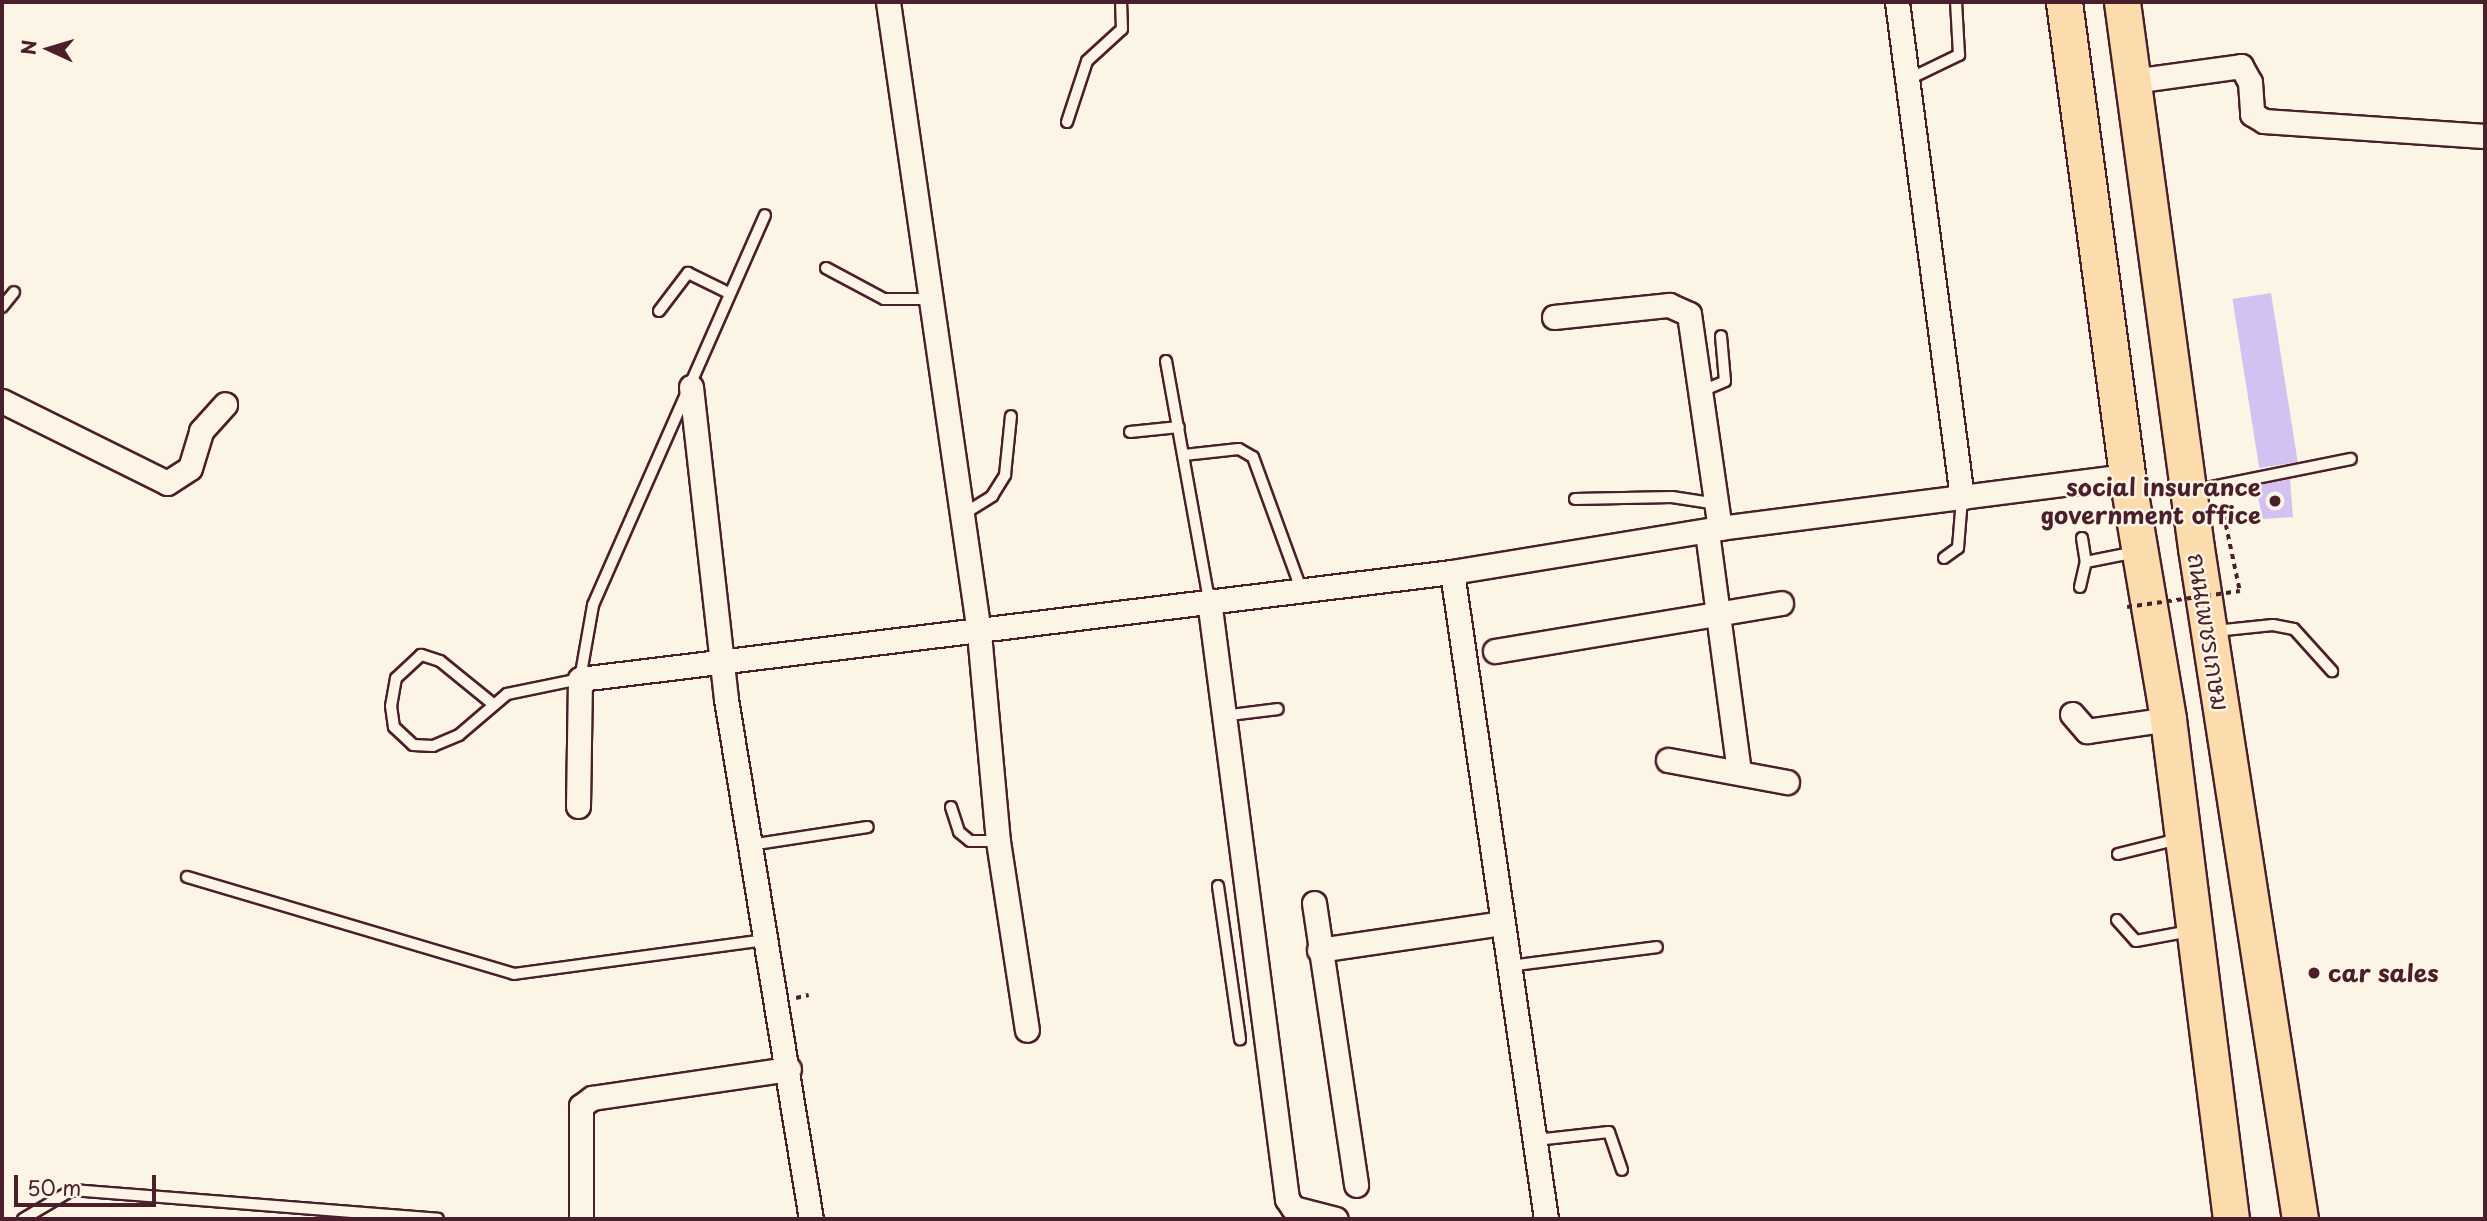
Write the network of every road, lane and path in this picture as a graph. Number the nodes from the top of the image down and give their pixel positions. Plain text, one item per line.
1 (888, 2) edge
2 (1121, 2) edge
3 (1897, 2) edge
4 (1955, 2) edge
5 (2064, 2) edge
6 (2122, 2) edge
7 (1907, 80) junction
8 (2133, 81) junction
9 (1067, 122) dead end
10 (2485, 136) edge
11 (765, 215) dead end
12 (826, 268) dead end
13 (14, 292) dead end
14 (729, 293) junction
15 (929, 299) junction
16 (2, 307) edge
17 (659, 311) dead end
18 (1554, 317) dead end
19 (1721, 336) dead end
20 (1166, 361) dead end
21 (691, 387) junction
22 (1702, 391) junction
23 (2, 401) edge
24 (225, 404) dead end
25 (1011, 416) dead end
26 (1179, 427) junction
27 (1130, 432) dead end
28 (1184, 455) junction
29 (2351, 459) dead end
30 (2127, 477) junction
31 (2190, 495) junction
32 (1962, 498) junction
33 (1575, 499) dead end
34 (1717, 504) junction
35 (962, 515) junction
36 (1713, 530) junction
37 (2082, 538) dead end
38 (2138, 551) junction
39 (1944, 558) dead end
40 (2086, 562) junction
41 (1452, 572) junction
42 (2080, 587) dead end
43 (1301, 589) junction
44 (1209, 600) junction
45 (1781, 603) dead end
46 (2127, 607) dead end
47 (1718, 616) junction
48 (2209, 631) junction
49 (979, 633) junction
50 (1495, 652) dead end
51 (722, 661) junction
52 (2332, 671) dead end
53 (580, 679) junction
54 (493, 704) junction
55 (1278, 709) dead end
56 (2072, 714) dead end
57 (1222, 716) junction
58 (2168, 719) junction
59 (1668, 760) dead end
60 (1739, 771) junction
61 (1787, 782) dead end
62 (578, 806) dead end
63 (951, 807) dead end
64 (868, 827) dead end
65 (2182, 838) junction
66 (998, 841) junction
67 (750, 845) junction
68 (2118, 854) dead end
69 (187, 877) dead end
70 (1218, 886) dead end
71 (1314, 903) dead end
72 (2117, 920) dead end
73 (1502, 923) junction
74 (2193, 930) junction
75 (1249, 933) junction
76 (1226, 937) junction
77 (766, 940) junction
78 (1657, 947) dead end
79 (1319, 950) junction
80 (1508, 966) junction
81 (1027, 1030) dead end
82 (1240, 1040) dead end
83 (789, 1069) junction
84 (1535, 1140) junction
85 (1622, 1170) dead end
86 (1356, 1185) dead end
87 (23, 1219) edge
88 (438, 1219) edge
89 (581, 1219) edge
90 (811, 1219) edge
91 (1336, 1219) edge
92 (1546, 1219) edge
93 (2231, 1219) edge
94 (2300, 1219) edge

1 - 15 street
2 - 9 lane
3 - 7 street
4 - 7 lane
5 - 30 main road
6 - 8 main road, ถนนเพชรเกษม
7 - 32 street
8 - 10 street
8 - 31 main road, ถนนเพชรเกษม
11 - 14 lane
12 - 15 lane
13 - 16 lane
14 - 17 lane
14 - 21 lane
15 - 35 street
18 - 22 street
19 - 22 lane
20 - 26 lane
21 - 51 street
21 - 53 lane
22 - 34 street
23 - 24 street
25 - 35 lane
26 - 27 lane
26 - 28 lane
28 - 43 lane
28 - 44 lane
29 - 31 lane
30 - 32 street
30 - 38 main road
31 - 46 path, bridge
31 - 48 main road, ถนนเพชรเกษม
32 - 36 street
32 - 39 lane
33 - 34 lane
34 - 36 street
35 - 49 street
36 - 41 street
36 - 47 street
37 - 40 lane
38 - 40 lane
38 - 58 main road
40 - 42 lane
41 - 43 street
41 - 73 street
43 - 44 street
44 - 49 street
44 - 57 street
45 - 47 street
47 - 50 street
47 - 60 street
48 - 52 lane
48 - 94 main road, ถนนเพชรเกษม
49 - 51 street
49 - 66 street
51 - 53 street
51 - 67 street
53 - 54 lane
53 - 62 street
54 - 54 lane
55 - 57 lane
56 - 58 street
57 - 75 street
58 - 65 main road
59 - 60 street
60 - 61 street
63 - 66 lane
64 - 67 lane
65 - 68 lane
65 - 74 main road
66 - 81 street
67 - 77 street
69 - 77 lane
70 - 76 lane
71 - 79 street
72 - 74 lane
73 - 79 street
73 - 80 street
74 - 93 main road
75 - 76 lane
75 - 91 street
76 - 82 lane
77 - 83 street
78 - 80 lane
79 - 86 street
80 - 84 street
83 - 89 street
83 - 90 street
84 - 85 lane
84 - 92 street
87 - 88 lane

